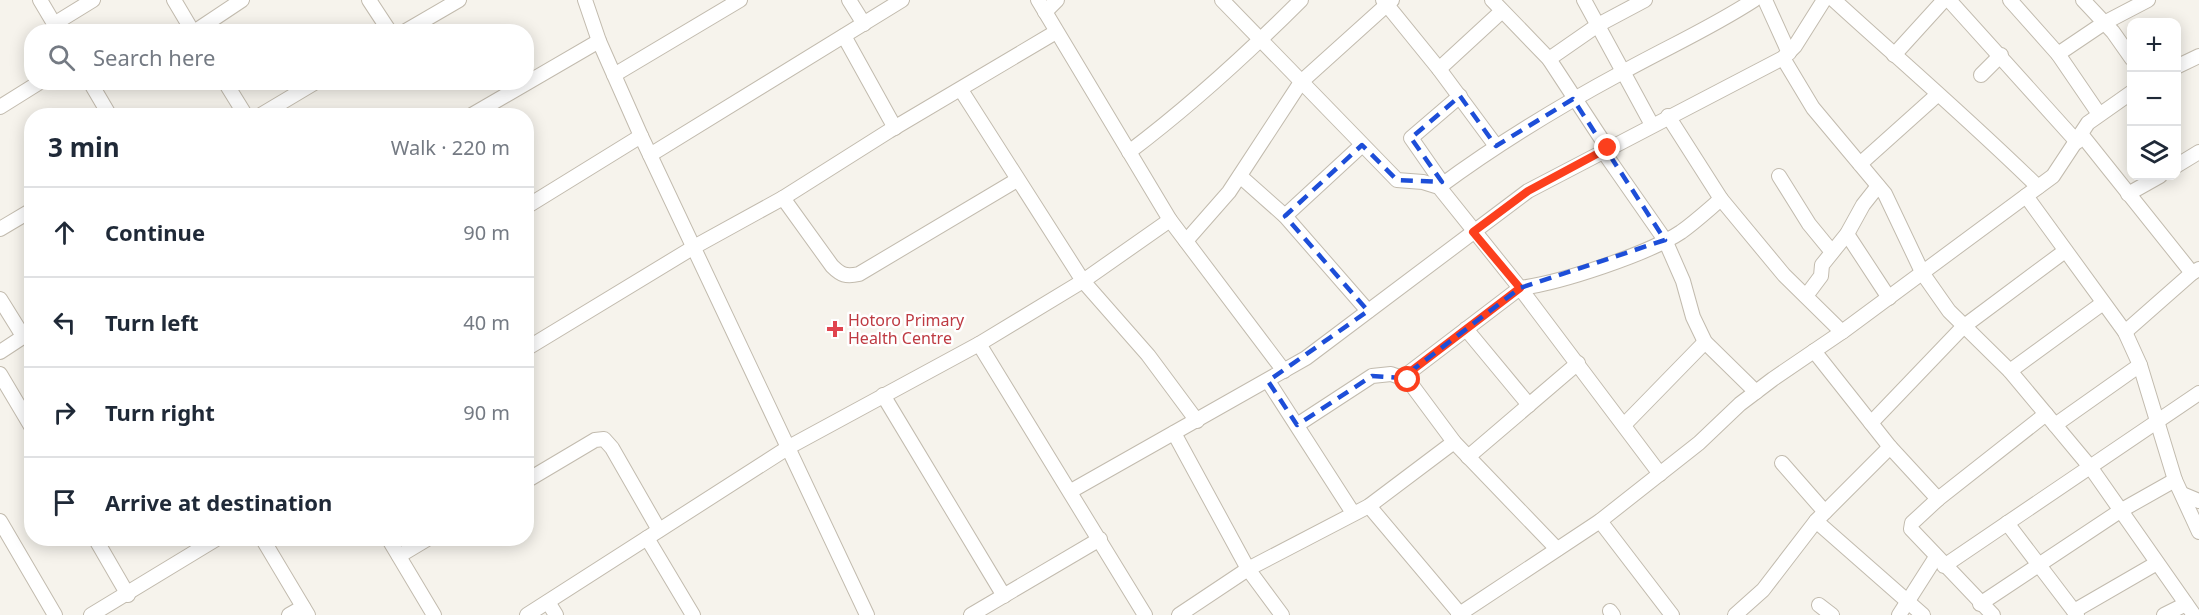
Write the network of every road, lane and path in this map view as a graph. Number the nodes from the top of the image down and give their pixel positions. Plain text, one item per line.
1 (40, 0) edge
2 (93, 0) edge
3 (174, 0) edge
4 (242, 0) edge
5 (369, 0) edge
6 (459, 0) edge
7 (740, 0) edge
8 (849, 0) edge
9 (902, 0) edge
10 (1057, 0) edge
11 (1222, 0) edge
12 (1301, 0) edge
13 (1584, 0) edge
14 (1645, 0) edge
15 (1754, 0) edge
16 (1765, 0) edge
17 (1824, 0) edge
18 (1834, 0) edge
19 (1944, 0) edge
20 (1949, 0) edge
21 (2010, 0) edge
22 (2083, 0) edge
23 (2148, 0) edge
24 (586, 1) edge
25 (1387, 2) edge
26 (1497, 5) edge
27 (1041, 6) edge
28 (2104, 23) junction
29 (55, 24) edge
30 (62, 24) edge
31 (188, 24) edge
32 (205, 24) edge
33 (385, 24) edge
34 (418, 24) edge
35 (864, 24) junction
36 (1598, 25) junction
37 (1056, 32) junction
38 (844, 36) junction
39 (1262, 39) junction
40 (599, 41) junction
41 (2127, 53) edge
42 (2058, 54) junction
43 (1894, 55) junction
44 (2001, 55) junction
45 (1786, 56) junction
46 (2199, 56) edge
47 (1549, 59) junction
48 (2181, 65) edge
49 (1439, 69) junction
50 (1623, 72) junction
51 (614, 75) junction
52 (1981, 75) dead end
53 (534, 79) edge
54 (1301, 82) junction
55 (27, 90) edge
56 (95, 90) edge
57 (230, 90) edge
58 (303, 90) edge
59 (515, 90) edge
60 (961, 90) junction
61 (1937, 95) junction
62 (2127, 95) edge
63 (1460, 96) junction
64 (1573, 99) junction
65 (0, 107) edge
66 (105, 108) edge
67 (241, 108) edge
68 (272, 108) edge
69 (484, 108) edge
70 (2099, 114) junction
71 (1668, 116) junction
72 (1652, 125) junction
73 (895, 128) junction
74 (641, 136) junction
75 (2079, 138) junction
76 (1362, 144) junction
77 (1496, 146) junction
78 (1605, 150) junction
79 (1129, 152) junction
80 (2199, 152) edge
81 (650, 155) junction
82 (2181, 163) edge
83 (1860, 164) junction
84 (1240, 176) junction
85 (1779, 176) dead end
86 (1017, 180) junction
87 (2153, 180) edge
88 (1441, 185) junction
89 (1878, 186) junction
90 (2038, 187) junction
91 (2128, 194) junction
92 (2026, 196) junction
93 (783, 198) junction
94 (1721, 199) junction
95 (534, 202) edge
96 (24, 215) edge
97 (1285, 216) junction
98 (1170, 220) junction
99 (0, 229) edge
100 (1473, 232) junction
101 (1847, 234) junction
102 (1665, 240) junction
103 (1186, 241) junction
104 (694, 247) junction
105 (2065, 250) junction
106 (1832, 252) junction
107 (2196, 271) edge
108 (1923, 274) junction
109 (1083, 281) junction
110 (1520, 288) junction
111 (1806, 296) junction
112 (1889, 298) junction
113 (0, 299) edge
114 (2103, 303) junction
115 (1368, 311) junction
116 (1964, 327) junction
117 (24, 329) edge
118 (1466, 329) junction
119 (2125, 332) junction
120 (1842, 333) junction
121 (24, 335) edge
122 (1705, 342) junction
123 (534, 344) edge
124 (979, 344) junction
125 (1814, 351) junction
126 (0, 352) edge
127 (1578, 363) junction
128 (2140, 364) junction
129 (1284, 371) junction
130 (2010, 372) junction
131 (0, 374) edge
132 (1402, 378) junction
133 (1268, 381) junction
134 (1756, 392) junction
135 (2199, 393) edge
136 (883, 395) junction
137 (1529, 405) junction
138 (24, 414) edge
139 (2046, 414) junction
140 (1197, 421) junction
141 (1871, 423) junction
142 (2156, 423) junction
143 (1297, 425) junction
144 (1624, 425) junction
145 (2055, 425) junction
146 (1174, 433) junction
147 (1454, 442) junction
148 (789, 447) junction
149 (1890, 447) junction
150 (1468, 457) junction
151 (1782, 463) dead end
152 (2091, 468) junction
153 (1660, 474) junction
154 (534, 475) edge
155 (2175, 480) junction
156 (1071, 491) junction
157 (2182, 494) junction
158 (1938, 498) junction
159 (2199, 501) edge
160 (1369, 506) junction
161 (2120, 511) junction
162 (1353, 513) junction
163 (1821, 516) junction
164 (0, 521) edge
165 (1600, 521) junction
166 (2007, 524) junction
167 (2199, 532) edge
168 (653, 534) junction
169 (1100, 539) junction
170 (100, 546) edge
171 (205, 546) edge
172 (267, 546) edge
173 (393, 546) edge
174 (416, 546) edge
175 (1557, 549) junction
176 (399, 556) junction
177 (1940, 562) junction
178 (2157, 563) junction
179 (2038, 566) junction
180 (1248, 569) junction
181 (128, 595) junction
182 (1004, 596) junction
183 (1907, 598) junction
184 (548, 602) junction
185 (1980, 604) junction
186 (1819, 605) dead end
187 (2190, 610) edge
188 (306, 611) edge
189 (1742, 613) edge
190 (2075, 613) edge
191 (1459, 614) edge
192 (55, 615) edge
193 (91, 615) edge
194 (289, 615) edge
195 (434, 615) edge
196 (527, 615) edge
197 (556, 615) edge
198 (693, 615) edge
199 (867, 615) edge
200 (971, 615) edge
201 (1145, 615) edge
202 (1179, 615) edge
203 (1282, 615) edge
204 (1672, 615) edge
205 (1832, 615) edge
206 (1899, 615) edge
207 (1923, 615) edge
208 (1993, 615) edge
209 (2164, 615) edge

1 - 29 street
2 - 30 street
3 - 31 street
4 - 32 street
5 - 33 street
6 - 34 street
7 - 51 street
8 - 35 street
9 - 35 street
10 - 27 street
11 - 39 street
12 - 39 street
13 - 36 street
14 - 36 street
15 - 50 street
16 - 45 street
17 - 45 street
18 - 43 street
19 - 43 street
20 - 44 street
21 - 42 street
22 - 28 street
23 - 28 street
24 - 40 street
25 - 49 street
25 - 54 street
26 - 47 street
26 - 49 street
27 - 37 street
28 - 41 street
28 - 42 street
35 - 38 street
36 - 47 street
36 - 50 street
37 - 60 street
37 - 79 street
38 - 73 street
38 - 81 street
39 - 54 street
39 - 79 street
40 - 51 street
40 - 53 street
42 - 70 street
43 - 61 street
44 - 52 street
44 - 75 street
45 - 71 street
45 - 83 street
46 - 48 street
47 - 64 street
49 - 63 street
50 - 64 street
50 - 72 street
51 - 74 street
54 - 76 street
54 - 84 street
55 - 65 street
56 - 66 street
57 - 67 street
58 - 68 street
59 - 69 street
60 - 73 street
60 - 86 street
61 - 83 street
61 - 90 street
62 - 70 street
63 - 77 street
63 - 88 street
64 - 77 street
64 - 78 street
70 - 75 street
71 - 72 street
71 - 94 street
72 - 78 street
73 - 93 street
74 - 81 street
74 - 95 street
75 - 90 street
75 - 91 street
76 - 88 street
76 - 97 street
77 - 88 street
78 - 100 street
78 - 102 street
79 - 98 street
80 - 82 street
81 - 104 street
83 - 89 street
84 - 97 street
84 - 103 street
85 - 106 street
86 - 93 street
86 - 109 street
87 - 91 street
88 - 100 street
89 - 101 street
89 - 108 street
90 - 92 street
91 - 107 street
92 - 105 street
92 - 108 street
93 - 104 street
94 - 102 street
94 - 111 street
96 - 99 street
97 - 115 street
98 - 103 street
98 - 109 street
100 - 110 street
100 - 115 street
101 - 106 street
101 - 112 street
102 - 110 street
102 - 122 street
103 - 129 street
104 - 123 street
104 - 148 street
105 - 114 street
105 - 116 street
106 - 111 street
107 - 119 street
108 - 112 street
108 - 116 street
109 - 124 street
109 - 140 street
110 - 118 street
110 - 127 street
111 - 120 street
112 - 120 street
113 - 117 street
114 - 119 street
114 - 130 street
115 - 129 street
116 - 130 street
116 - 141 street
118 - 132 street
118 - 137 street
119 - 128 street
120 - 125 street
121 - 126 street
122 - 134 street
122 - 144 street
124 - 136 street
124 - 156 street
125 - 134 street
125 - 141 street
127 - 137 street
127 - 144 street
128 - 142 street
128 - 145 street
129 - 133 street
130 - 139 street
131 - 138 street
132 - 143 street
132 - 147 street
133 - 140 street
133 - 143 street
134 - 153 street
135 - 142 street
136 - 148 street
136 - 182 street
137 - 150 street
139 - 145 street
139 - 158 street
140 - 146 street
141 - 149 street
142 - 152 street
142 - 155 street
143 - 162 street
144 - 153 street
145 - 152 street
146 - 156 street
146 - 180 street
147 - 150 street
147 - 160 street
148 - 168 street
148 - 199 street
149 - 158 street
149 - 163 street
150 - 175 street
151 - 163 street
152 - 161 street
152 - 166 street
153 - 165 street
154 - 168 street
155 - 157 street
155 - 161 street
156 - 169 street
157 - 159 street
157 - 167 street
158 - 177 street
160 - 162 street
160 - 191 street
161 - 178 street
161 - 179 street
162 - 180 street
163 - 183 street
163 - 189 street
164 - 192 street
165 - 175 street
165 - 204 street
166 - 177 street
166 - 179 street
168 - 184 street
168 - 198 street
169 - 182 street
169 - 201 street
170 - 181 street
171 - 181 street
172 - 188 street
173 - 176 street
174 - 176 street
175 - 191 street
176 - 195 street
177 - 183 street
177 - 185 street
178 - 187 street
178 - 190 street
179 - 185 street
179 - 190 street
180 - 202 street
180 - 203 street
181 - 193 street
182 - 200 street
183 - 206 street
183 - 207 street
184 - 196 street
184 - 197 street
185 - 208 street
186 - 205 street
187 - 209 street
188 - 194 street

